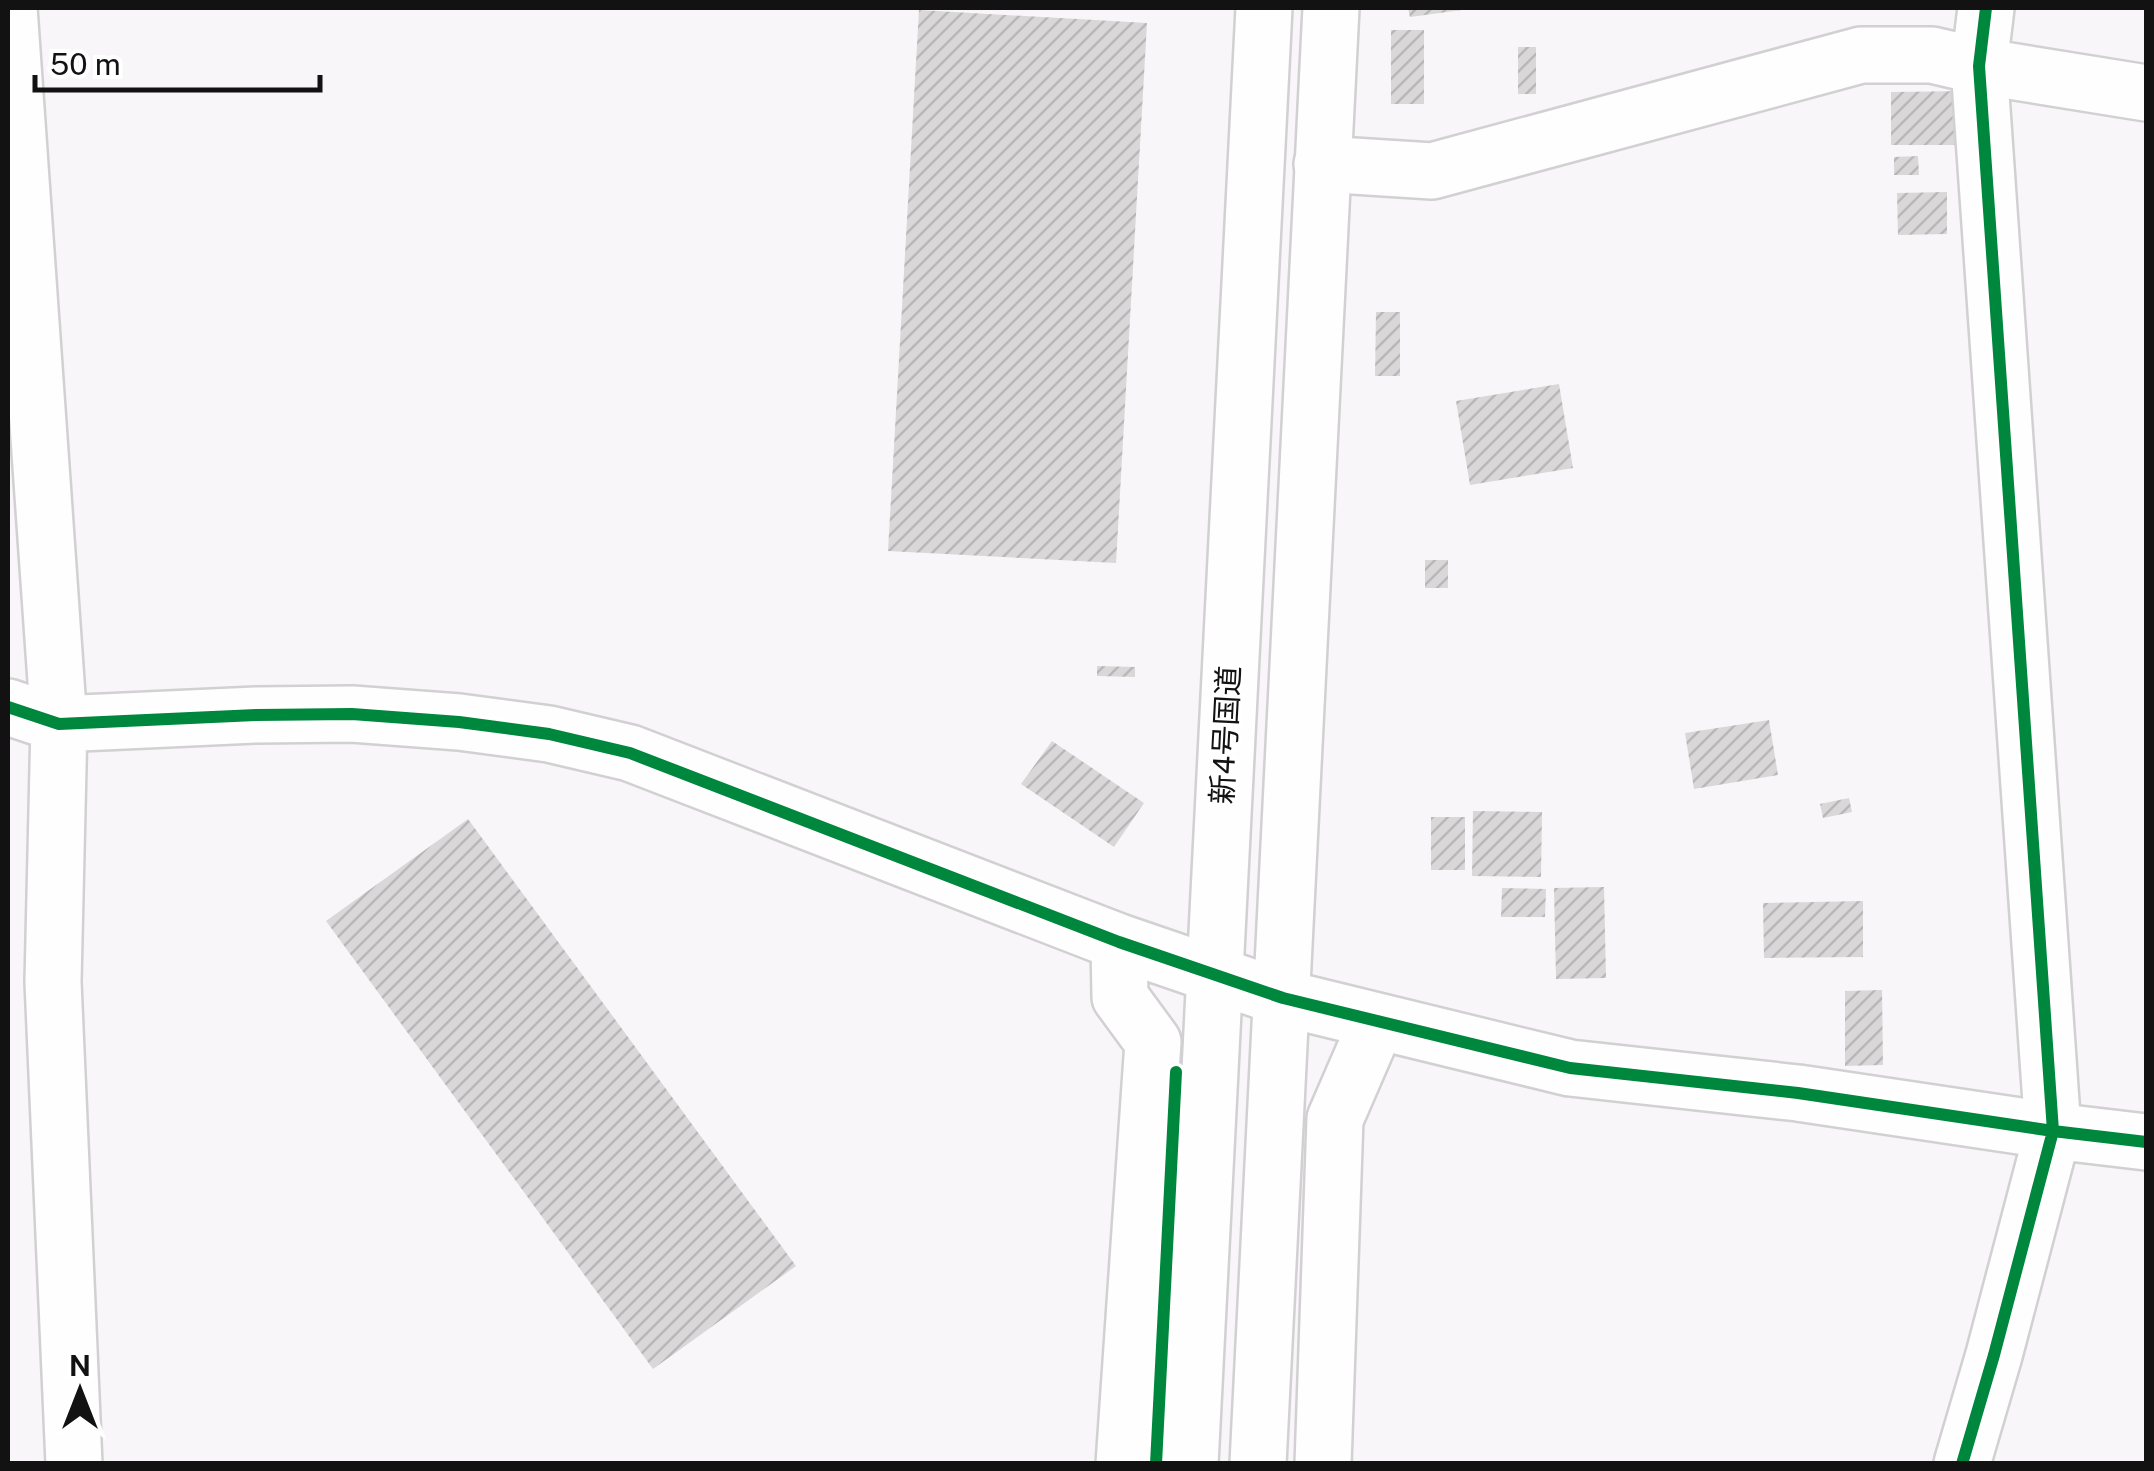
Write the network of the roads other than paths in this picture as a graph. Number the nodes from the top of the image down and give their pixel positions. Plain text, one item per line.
1 (9, 8) edge
2 (1264, 8) edge
3 (1330, 8) edge
4 (1986, 8) edge
5 (1980, 66) junction
6 (2146, 93) edge
7 (1322, 164) junction
8 (8, 707) edge
9 (60, 724) junction
10 (1120, 942) junction
11 (1213, 975) junction
12 (1282, 998) junction
13 (1377, 1022) junction
14 (2053, 1131) junction
15 (2146, 1142) edge
16 (74, 1464) edge
17 (1124, 1464) edge
18 (1190, 1464) edge
19 (1258, 1464) edge
20 (1323, 1464) edge
21 (1962, 1464) edge

1 - 9 main road
2 - 11 main road, 新4号国道
3 - 7 main road
4 - 5 main road
5 - 6 main road
5 - 7 main road
5 - 14 main road
7 - 12 main road
8 - 9 main road
9 - 10 main road
9 - 16 main road
10 - 11 main road
10 - 17 main road
11 - 12 main road
11 - 18 main road, 新4号国道
12 - 13 main road
12 - 19 main road
13 - 14 main road
13 - 20 main road
14 - 15 main road
14 - 21 main road

